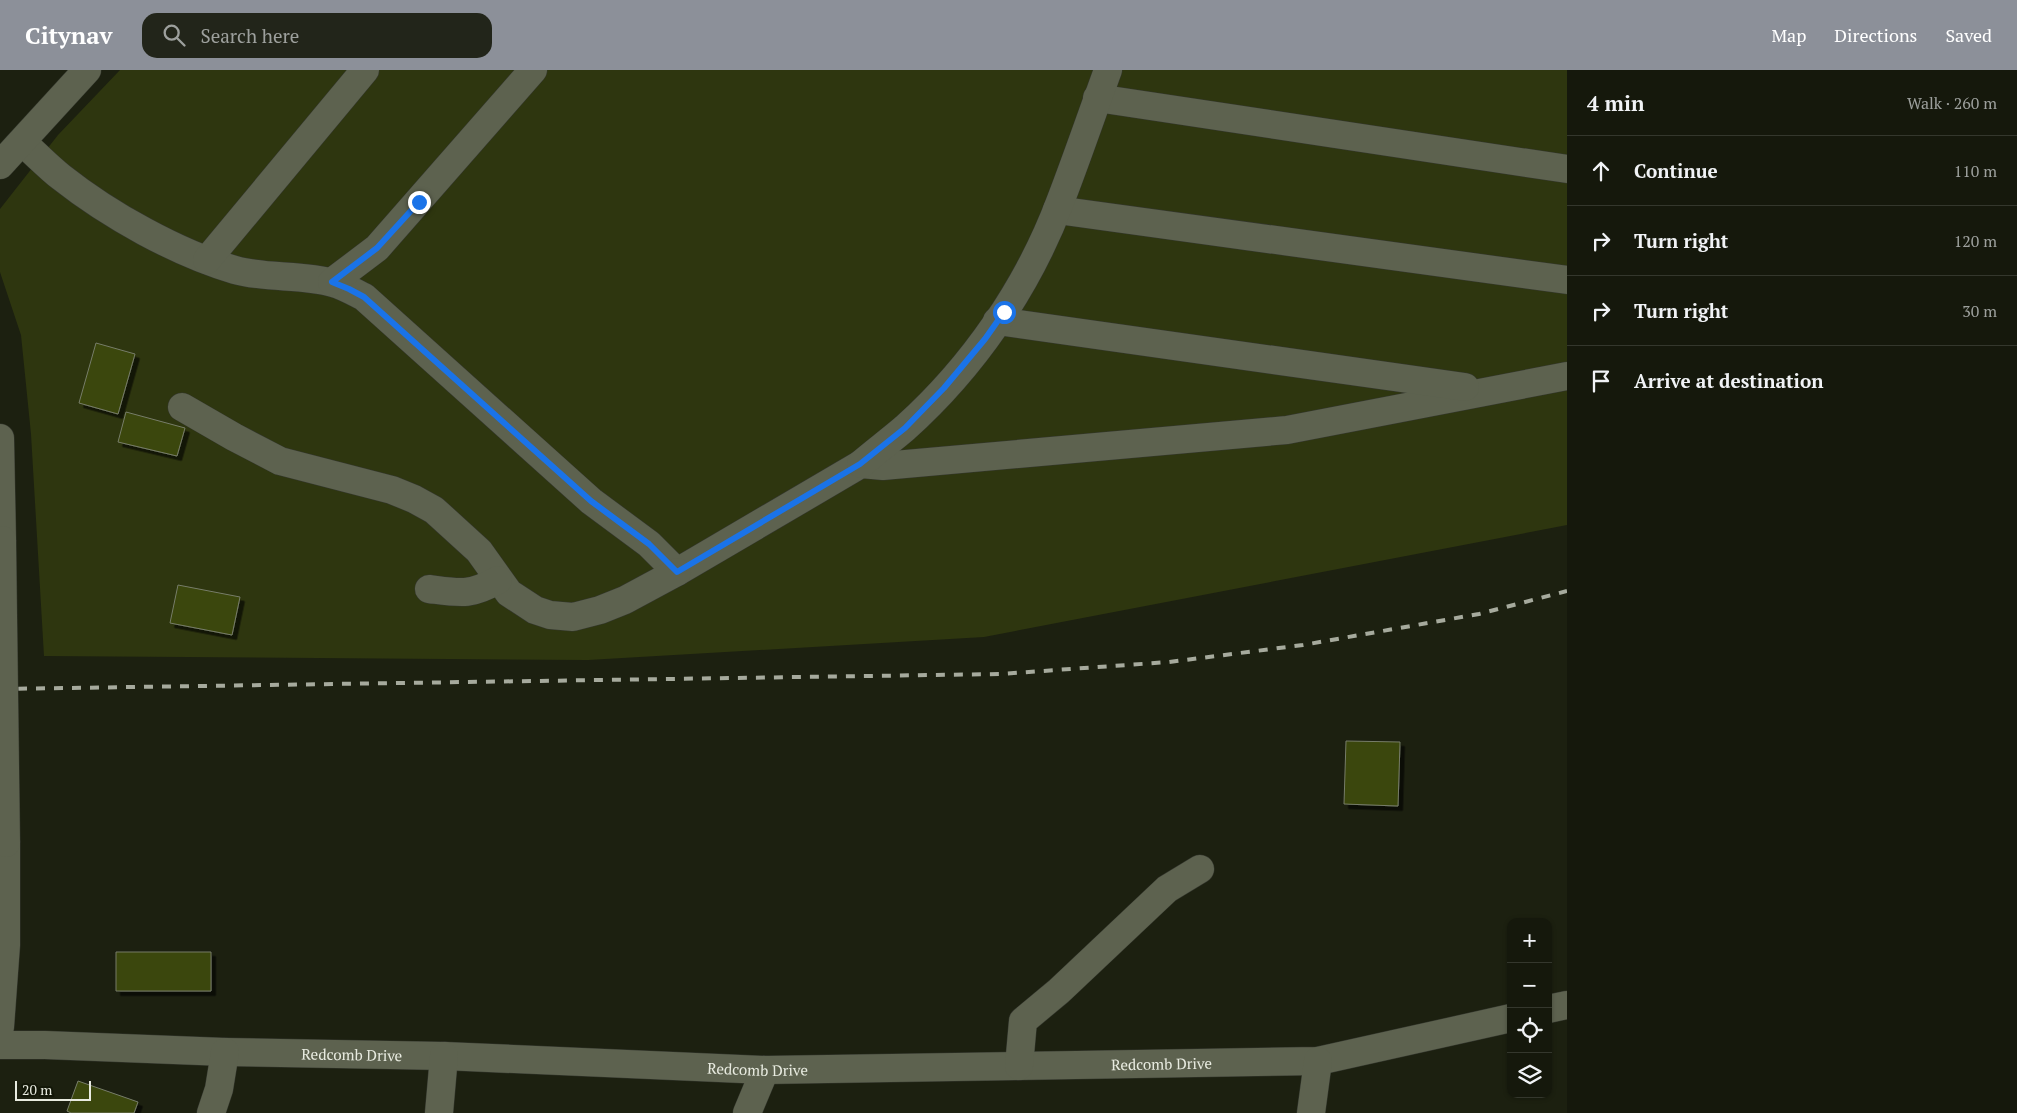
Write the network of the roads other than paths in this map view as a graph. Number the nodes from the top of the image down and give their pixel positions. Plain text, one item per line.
1 (87, 70) edge
2 (365, 70) edge
3 (533, 70) edge
4 (1108, 70) edge
5 (1098, 98) junction
6 (22, 142) junction
7 (0, 165) edge
8 (1567, 168) edge
9 (1057, 210) junction
10 (207, 260) junction
11 (1567, 280) edge
12 (332, 282) junction
13 (997, 321) junction
14 (1390, 376) junction
15 (1567, 376) edge
16 (1487, 390) junction
17 (182, 407) dead end
18 (1395, 408) junction
19 (0, 438) edge
20 (860, 464) junction
21 (677, 572) junction
22 (498, 580) junction
23 (429, 589) dead end
24 (1200, 869) dead end
25 (1567, 1005) edge
26 (1552, 1008) edge
27 (1507, 1019) edge
28 (0, 1027) edge
29 (0, 1046) edge
30 (225, 1052) junction
31 (444, 1056) junction
32 (1318, 1061) junction
33 (1019, 1066) junction
34 (765, 1070) junction
35 (211, 1113) edge
36 (439, 1113) edge
37 (747, 1113) edge
38 (1310, 1113) edge

1 - 6 street
2 - 10 street
3 - 12 street
4 - 5 street
5 - 8 street
5 - 9 street
6 - 7 street
6 - 10 street
9 - 11 street
9 - 13 street
10 - 12 street
12 - 21 street
13 - 14 street
13 - 20 street
14 - 16 street
14 - 18 street
15 - 16 street
16 - 18 street
17 - 22 street
18 - 20 street
19 - 28 street, bridge
20 - 21 street
21 - 22 street
22 - 23 street
24 - 33 street
25 - 26 street
27 - 32 street, Redcomb Drive
29 - 30 street, Redcomb Drive
30 - 31 street, Redcomb Drive
30 - 35 street
31 - 34 street, Redcomb Drive
31 - 36 street
32 - 33 street, Redcomb Drive
32 - 38 street
33 - 34 street, Redcomb Drive
34 - 37 street

